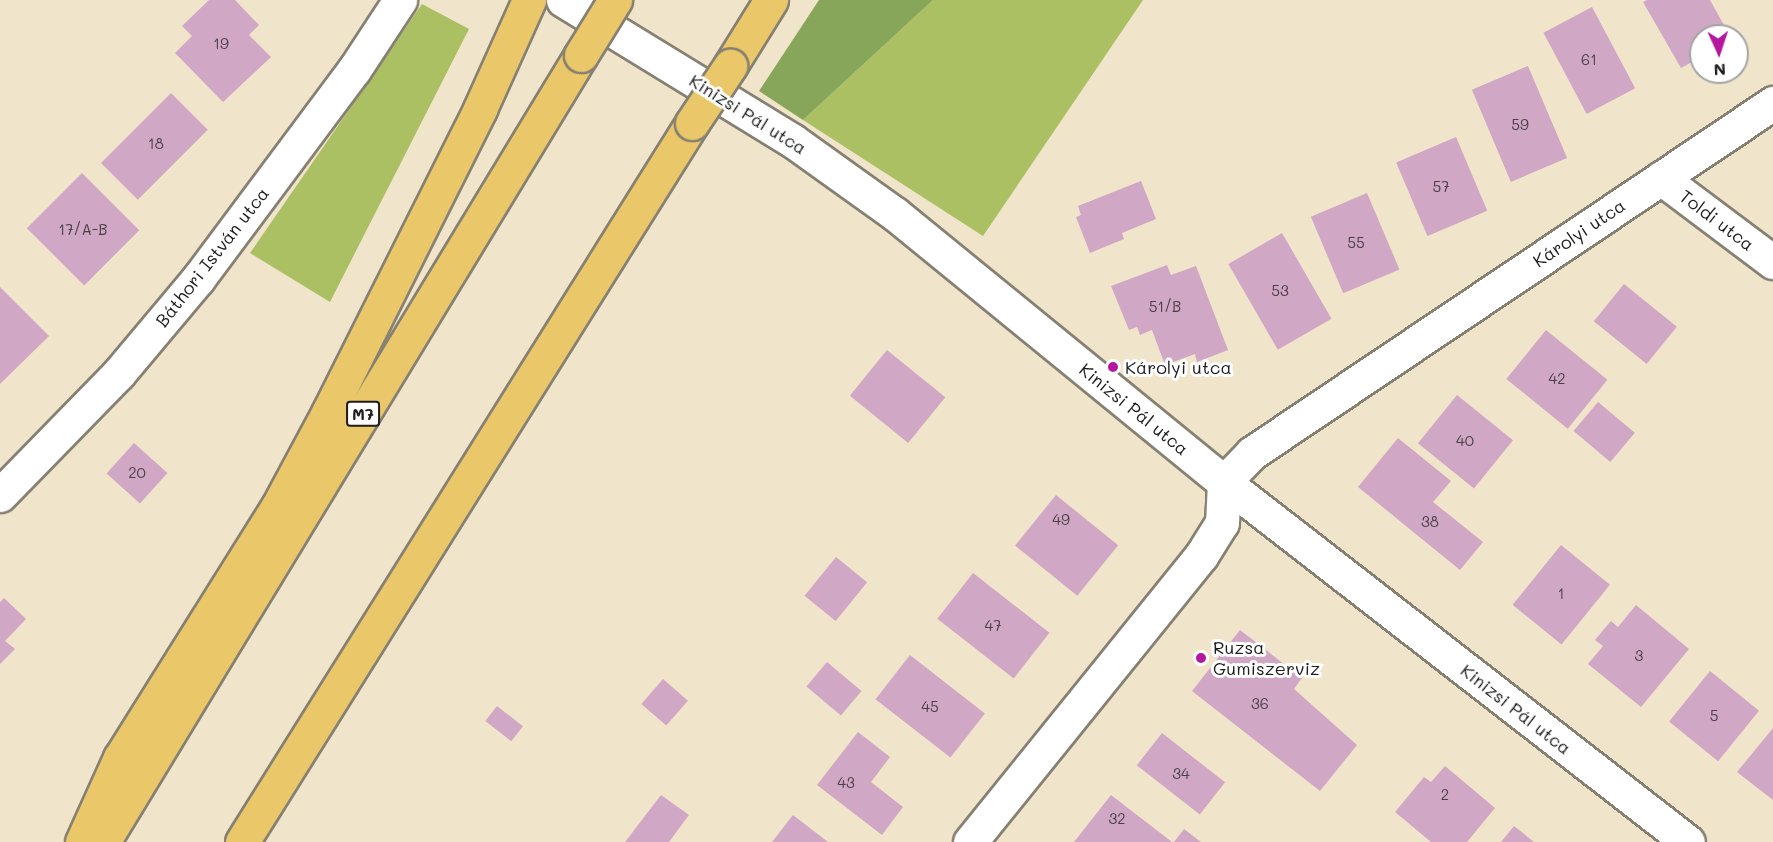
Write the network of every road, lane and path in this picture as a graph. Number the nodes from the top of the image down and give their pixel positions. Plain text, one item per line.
1 (400, 0) edge
2 (563, 0) edge
3 (615, 0) edge
4 (771, 0) edge
5 (525, 9) edge
6 (1773, 103) edge
7 (1661, 178) junction
8 (1773, 262) edge
9 (1224, 482) junction
10 (0, 495) edge
11 (82, 842) edge
12 (103, 842) edge
13 (242, 842) edge
14 (970, 842) edge
15 (1688, 842) edge

1 - 10 street, Báthori István utca
2 - 9 street, Kinizsi Pál utca
3 - 12 highway, M7, bridge
4 - 13 highway, bridge
5 - 11 highway
6 - 7 street, Károlyi utca
7 - 8 street, Toldi utca
7 - 9 street, Károlyi utca
9 - 14 street
9 - 15 street, Kinizsi Pál utca

